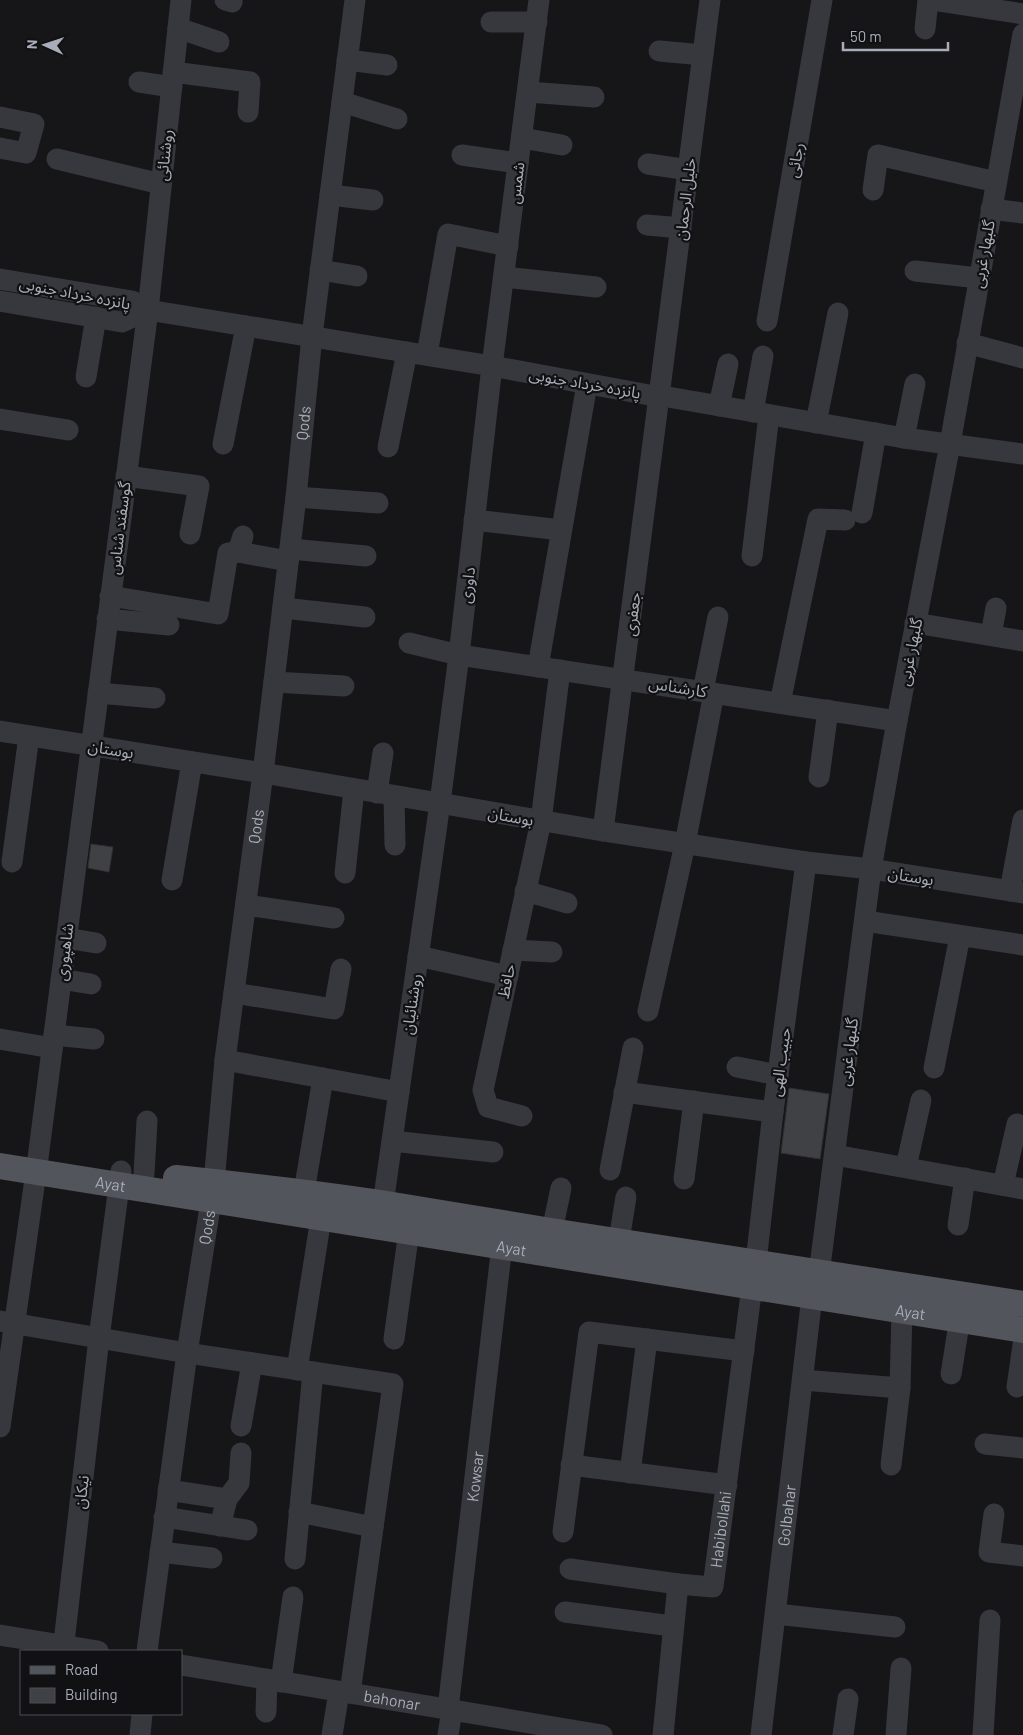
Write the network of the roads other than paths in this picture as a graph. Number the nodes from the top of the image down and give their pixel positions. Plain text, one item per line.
1 (181, 0) edge
2 (355, 0) edge
3 (540, 0) edge
4 (710, 0) edge
5 (822, 0) edge
6 (928, 0) edge
7 (933, 0) edge
8 (1023, 14) edge
9 (491, 22) dead end
10 (537, 22) junction
11 (178, 28) junction
12 (925, 29) dead end
13 (1023, 34) edge
14 (219, 42) dead end
15 (659, 51) dead end
16 (703, 55) junction
17 (347, 60) junction
18 (387, 65) dead end
19 (172, 79) junction
20 (139, 82) dead end
21 (528, 92) junction
22 (594, 97) dead end
23 (342, 102) junction
24 (248, 112) dead end
25 (0, 117) edge
26 (397, 119) dead end
27 (522, 138) junction
28 (562, 145) dead end
29 (0, 148) edge
30 (462, 154) dead end
31 (57, 159) dead end
32 (518, 163) junction
33 (648, 164) dead end
34 (689, 170) junction
35 (996, 182) junction
36 (161, 184) junction
37 (873, 190) dead end
38 (330, 195) junction
39 (373, 200) dead end
40 (991, 208) junction
41 (1023, 213) edge
42 (647, 226) dead end
43 (681, 228) junction
44 (508, 246) junction
45 (320, 270) junction
46 (915, 271) dead end
47 (357, 276) dead end
48 (504, 277) junction
49 (979, 278) junction
50 (0, 279) edge
51 (596, 287) dead end
52 (0, 301) edge
53 (148, 310) junction
54 (838, 313) dead end
55 (96, 317) junction
56 (767, 321) dead end
57 (246, 326) junction
58 (312, 336) junction
59 (967, 344) junction
60 (417, 354) junction
61 (763, 356) dead end
62 (1023, 358) edge
63 (728, 364) dead end
64 (492, 366) junction
65 (86, 377) dead end
66 (587, 384) junction
67 (915, 384) dead end
68 (660, 397) junction
69 (720, 406) junction
70 (761, 413) junction
71 (0, 418) edge
72 (816, 423) junction
73 (68, 430) dead end
74 (876, 433) junction
75 (904, 438) junction
76 (223, 444) dead end
77 (950, 444) junction
78 (388, 447) dead end
79 (1023, 454) edge
80 (126, 476) junction
81 (296, 498) junction
82 (378, 503) dead end
83 (474, 520) junction
84 (561, 530) junction
85 (190, 534) dead end
86 (289, 555) junction
87 (366, 556) dead end
88 (752, 556) dead end
89 (110, 596) junction
90 (283, 608) junction
91 (996, 608) dead end
92 (366, 617) dead end
93 (718, 617) dead end
94 (107, 619) junction
95 (915, 623) junction
96 (169, 625) dead end
97 (991, 635) junction
98 (1023, 641) edge
99 (409, 643) dead end
100 (459, 655) junction
101 (538, 667) junction
102 (560, 670) junction
103 (623, 679) junction
104 (274, 682) junction
105 (344, 686) dead end
106 (708, 692) junction
107 (98, 693) junction
108 (155, 698) dead end
109 (780, 703) junction
110 (828, 710) junction
111 (897, 721) junction
112 (0, 731) edge
113 (29, 736) junction
114 (91, 746) junction
115 (383, 753) dead end
116 (192, 762) junction
117 (263, 773) junction
118 (819, 777) dead end
119 (354, 789) junction
120 (385, 794) junction
121 (440, 804) junction
122 (1023, 820) edge
123 (540, 821) junction
124 (603, 831) junction
125 (685, 844) junction
126 (395, 845) dead end
127 (12, 862) dead end
128 (806, 862) junction
129 (871, 869) junction
130 (345, 873) dead end
131 (172, 880) dead end
132 (525, 891) junction
133 (1017, 892) edge
134 (567, 903) dead end
135 (246, 905) junction
136 (334, 918) dead end
137 (865, 921) junction
138 (960, 936) junction
139 (66, 938) junction
140 (96, 943) dead end
141 (1023, 945) edge
142 (513, 950) junction
143 (552, 952) dead end
144 (418, 956) junction
145 (341, 969) dead end
146 (508, 976) junction
147 (61, 979) junction
148 (91, 984) dead end
149 (234, 992) junction
150 (648, 1011) dead end
151 (0, 1039) edge
152 (94, 1039) dead end
153 (53, 1042) junction
154 (633, 1048) dead end
155 (225, 1060) junction
156 (737, 1067) dead end
157 (934, 1068) dead end
158 (778, 1075) junction
159 (323, 1078) junction
160 (398, 1092) junction
161 (624, 1092) junction
162 (921, 1100) dead end
163 (694, 1101) junction
164 (773, 1112) junction
165 (522, 1116) dead end
166 (147, 1121) dead end
167 (1017, 1124) dead end
168 (392, 1141) junction
169 (0, 1152) edge
170 (493, 1152) dead end
171 (835, 1155) junction
172 (37, 1165) junction
173 (0, 1166) edge
174 (906, 1168) junction
175 (610, 1170) dead end
176 (128, 1177) junction
177 (965, 1178) junction
178 (684, 1179) dead end
179 (1013, 1187) edge
180 (561, 1188) dead end
181 (212, 1191) junction
182 (304, 1192) junction
183 (626, 1197) dead end
184 (383, 1204) junction
185 (321, 1218) junction
186 (958, 1225) dead end
187 (409, 1231) junction
188 (552, 1231) junction
189 (618, 1240) junction
190 (502, 1245) junction
191 (754, 1274) junction
192 (816, 1285) junction
193 (1023, 1304) edge
194 (902, 1310) junction
195 (960, 1318) junction
196 (7, 1322) edge
197 (1023, 1330) edge
198 (100, 1338) junction
199 (394, 1339) dead end
200 (647, 1339) junction
201 (1023, 1345) edge
202 (744, 1351) junction
203 (187, 1353) junction
204 (252, 1363) junction
205 (305, 1371) junction
206 (951, 1374) dead end
207 (803, 1380) junction
208 (1017, 1387) dead end
209 (900, 1388) junction
210 (241, 1426) dead end
211 (0, 1427) edge
212 (985, 1444) dead end
213 (1023, 1448) edge
214 (241, 1453) dead end
215 (572, 1465) junction
216 (891, 1465) dead end
217 (630, 1473) junction
218 (727, 1485) junction
219 (168, 1490) junction
220 (227, 1499) junction
221 (300, 1512) junction
222 (994, 1514) dead end
223 (164, 1517) junction
224 (220, 1526) junction
225 (373, 1527) junction
226 (247, 1530) dead end
227 (563, 1532) dead end
228 (160, 1552) junction
229 (1023, 1556) edge
230 (212, 1558) dead end
231 (295, 1559) dead end
232 (570, 1569) dead end
233 (678, 1584) junction
234 (293, 1598) dead end
235 (565, 1612) dead end
236 (776, 1614) junction
237 (990, 1620) dead end
238 (672, 1626) junction
239 (895, 1627) dead end
240 (0, 1635) edge
241 (63, 1648) edge
242 (86, 1650) edge
243 (147, 1650) edge
244 (182, 1665) edge
245 (901, 1668) dead end
246 (274, 1680) junction
247 (345, 1693) junction
248 (848, 1698) dead end
249 (450, 1710) junction
250 (266, 1712) dead end
251 (142, 1715) edge
252 (557, 1731) edge
253 (140, 1735) edge
254 (332, 1735) edge
255 (448, 1735) edge
256 (602, 1735) edge
257 (663, 1735) edge
258 (762, 1735) edge
259 (844, 1735) edge
260 (896, 1735) edge
261 (983, 1735) edge

1 - 11 street, روشنائی
2 - 17 street, Qods
3 - 10 street, شمس
4 - 16 street, خلیل الرحمان
5 - 56 street, رجائی
6 - 12 street
7 - 8 street
9 - 10 street
10 - 21 street, شمس
11 - 14 street
11 - 19 street, روشنائی
13 - 35 street, گلبهار غربی
15 - 16 street
16 - 34 street, خلیل الرحمان
17 - 18 street
17 - 23 street, Qods
19 - 20 street
19 - 24 street
19 - 36 street, روشنائی
21 - 22 street
21 - 27 street, شمس
23 - 26 street
23 - 38 street, Qods
25 - 29 street
27 - 28 street
27 - 32 street, شمس
30 - 32 street
31 - 36 street
32 - 44 street, شمس
33 - 34 street
34 - 43 street, خلیل الرحمان
35 - 37 street
35 - 40 street, گلبهار غربی
36 - 53 street, روشنائی
38 - 39 street
38 - 45 street, Qods
40 - 41 street
40 - 49 street, گلبهار غربی
42 - 43 street
43 - 68 street, خلیل الرحمان
44 - 48 street, شمس
44 - 60 street
45 - 47 street
45 - 58 street, Qods
46 - 49 street
48 - 51 street
48 - 64 street, شمس
49 - 59 street, گلبهار غربی
50 - 53 street, پانزده خرداد جنوبی
52 - 55 street, پانزده خرداد جنوبی
53 - 55 street, پانزده خرداد جنوبی
53 - 57 street, پانزده خرداد جنوبی
53 - 80 street, گوسفند شناس
54 - 72 street
55 - 65 street
57 - 58 street, پانزده خرداد جنوبی
57 - 76 street
58 - 60 street, پانزده خرداد جنوبی
58 - 81 street, Qods
59 - 62 street
59 - 77 street, گلبهار غربی
60 - 64 street, پانزده خرداد جنوبی
60 - 78 street
61 - 70 street
63 - 69 street
64 - 66 street, پانزده خرداد جنوبی
64 - 83 street, داوری
66 - 68 street, پانزده خرداد جنوبی
66 - 84 street
67 - 75 street
68 - 69 street, پانزده خرداد جنوبی
68 - 103 street, جعفری
69 - 70 street, پانزده خرداد جنوبی
70 - 72 street, پانزده خرداد جنوبی
70 - 88 street
71 - 73 street
72 - 74 street, پانزده خرداد جنوبی
74 - 75 street, پانزده خرداد جنوبی
74 - 109 street
75 - 77 street, پانزده خرداد جنوبی
77 - 79 street, پانزده خرداد جنوبی
77 - 95 street, گلبهار غربی
80 - 85 street
80 - 89 street, گوسفند شناس
81 - 82 street
81 - 86 street, Qods
83 - 84 street
83 - 100 street, داوری
84 - 101 street
86 - 87 street
86 - 89 street
86 - 90 street, Qods
89 - 94 street, گوسفند شناس
90 - 92 street
90 - 104 street, Qods
91 - 97 street
93 - 106 street
94 - 96 street
94 - 107 street, گوسفند شناس
95 - 97 street
95 - 111 street, گلبهار غربی
97 - 98 street
99 - 100 street, کارشناس
100 - 101 street, کارشناس
100 - 121 street, داوری
101 - 102 street, کارشناس
102 - 103 street, کارشناس
102 - 123 street, حافظ
103 - 106 street, کارشناس
103 - 124 street, جعفری
104 - 105 street
104 - 117 street, Qods
106 - 109 street, کارشناس
106 - 125 street
107 - 108 street
107 - 114 street, گوسفند شناس
109 - 110 street, کارشناس
110 - 111 street, کارشناس
110 - 118 street
111 - 129 street, گلبهار غربی
112 - 113 street, بوستان
113 - 114 street, بوستان
113 - 127 street
114 - 116 street, بوستان
114 - 139 street, شاهپوری
115 - 120 street
116 - 117 street, بوستان
116 - 131 street
117 - 119 street, بوستان
117 - 135 street, Qods
119 - 120 street, بوستان
119 - 130 street
120 - 121 street, بوستان
120 - 126 street
121 - 123 street, بوستان
121 - 144 street, روشنائیان
122 - 133 street
123 - 124 street, بوستان
123 - 132 street, حافظ
124 - 125 street, بوستان
125 - 128 street, بوستان
125 - 150 street
128 - 129 street, بوستان
128 - 158 street, حبیب الهی
129 - 133 street, بوستان
129 - 137 street, گلبهار غربی
132 - 134 street
132 - 142 street, حافظ
135 - 136 street
135 - 149 street, Qods
137 - 138 street
137 - 171 street, گلبهار غربی
138 - 141 street
138 - 157 street
139 - 140 street
139 - 147 street, شاهپوری
142 - 143 street
142 - 146 street, حافظ
144 - 146 street
144 - 160 street, روشنائیان
145 - 149 street
146 - 165 street, حافظ
147 - 148 street
147 - 153 street, شاهپوری
149 - 155 street, Qods
151 - 153 street
152 - 153 street
153 - 172 street, شاهپوری
154 - 161 street
155 - 159 street
155 - 181 street, Qods
156 - 158 street
158 - 164 street, حبیب الهی
159 - 160 street
159 - 182 street
160 - 168 street, روشنائیان
161 - 163 street
161 - 175 street
162 - 174 street
163 - 164 street
163 - 178 street
164 - 191 street, حبیب الهی
166 - 176 street, نیکان
167 - 179 street
168 - 170 street
168 - 184 street, روشنائیان
169 - 172 main road, Ayat
171 - 174 street
171 - 192 street, گلبهار غربی
172 - 173 main road, Ayat
172 - 176 main road, Ayat
172 - 196 street, شاهپوری
174 - 177 street
176 - 181 main road, Ayat
176 - 198 street, نیکان
177 - 179 street
177 - 186 street
180 - 188 street
181 - 182 main road, Ayat
181 - 185 main road, Ayat
181 - 203 street, Qods
182 - 184 main road, Ayat
183 - 189 street
184 - 188 main road, Ayat
185 - 187 main road, Ayat
185 - 205 street
187 - 190 main road, Ayat
187 - 199 street
188 - 189 main road, Ayat
189 - 191 main road, Ayat
190 - 191 main road, Ayat
190 - 249 street, Kowsar
191 - 192 main road, Ayat
191 - 202 street, Habibollahi
192 - 193 main road, Ayat
192 - 194 main road, Ayat
192 - 207 street, Golbahar
194 - 195 main road, Ayat
194 - 209 street
195 - 197 main road, Ayat
195 - 206 street
196 - 198 street
196 - 211 street, شاهپوری
198 - 203 street
198 - 241 street, نیکان
200 - 202 street
200 - 215 street
200 - 217 street
201 - 208 street
202 - 218 street, Habibollahi
203 - 204 street
203 - 219 street, Qods
204 - 205 street
204 - 210 street
205 - 221 street
205 - 225 street
207 - 209 street
207 - 236 street, Golbahar
209 - 216 street
212 - 213 street
214 - 220 street
215 - 217 street
215 - 227 street
217 - 218 street
218 - 233 street, Habibollahi
219 - 220 street
219 - 223 street, Qods
220 - 224 street
221 - 225 street
221 - 231 street
222 - 229 street
223 - 224 street
223 - 228 street, Qods
224 - 226 street
225 - 247 street
228 - 230 street
228 - 243 street, Qods
232 - 233 street
233 - 238 street
234 - 246 street
235 - 238 street
236 - 239 street
236 - 258 street, Golbahar
237 - 261 street
238 - 257 street
240 - 241 street
241 - 242 street
244 - 246 street, bahonar
245 - 260 street
246 - 247 street, bahonar
246 - 250 street
247 - 249 street, bahonar
247 - 254 street
248 - 259 street
249 - 252 street, bahonar
249 - 255 street, Kowsar
251 - 253 street
252 - 256 street, bahonar

